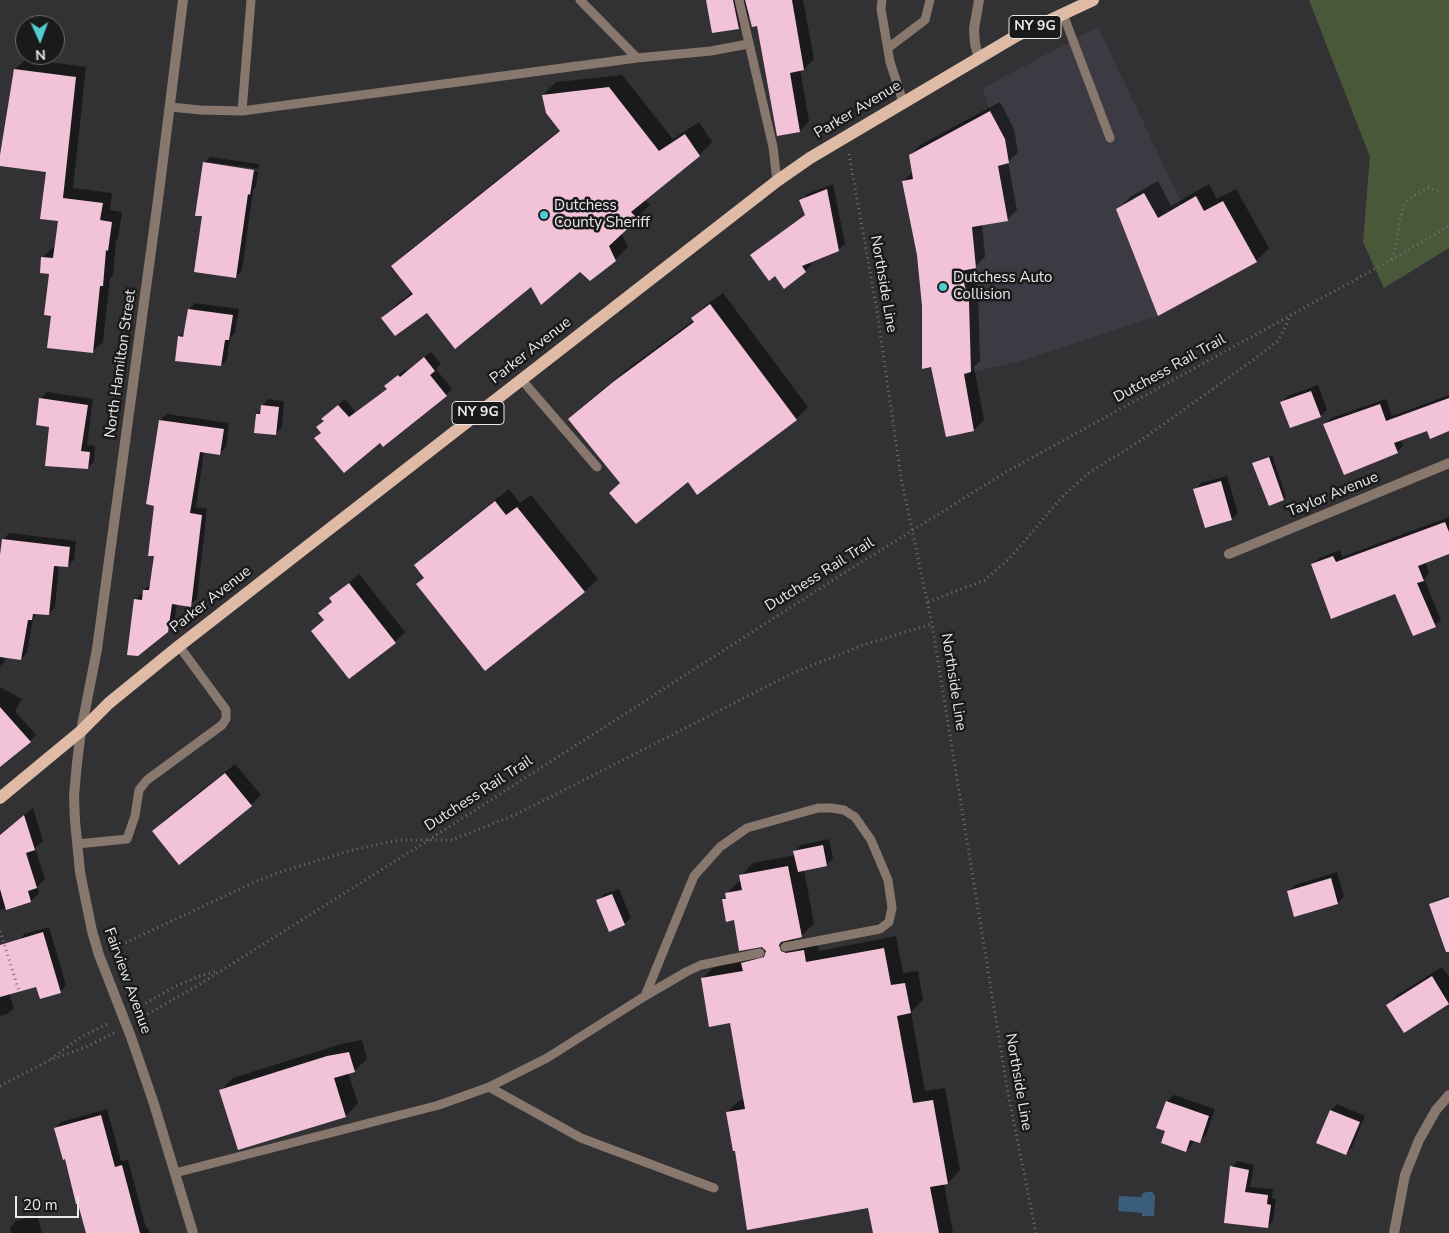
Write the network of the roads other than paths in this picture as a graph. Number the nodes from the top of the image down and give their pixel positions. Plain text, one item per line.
1 (183, 0) edge
2 (251, 0) edge
3 (580, 0) edge
4 (739, 0) edge
5 (882, 0) edge
6 (930, 0) edge
7 (979, 0) edge
8 (1093, 0) edge
9 (1063, 14) junction
10 (748, 44) junction
11 (888, 48) junction
12 (637, 58) junction
13 (979, 58) junction
14 (903, 102) junction
15 (170, 107) junction
16 (242, 111) junction
17 (1110, 138) dead end
18 (777, 181) junction
19 (521, 379) junction
20 (1449, 463) edge
21 (597, 467) dead end
22 (1229, 554) dead end
23 (179, 646) junction
24 (81, 731) junction
25 (0, 798) edge
26 (77, 844) junction
27 (785, 947) dead end
28 (760, 953) dead end
29 (645, 996) junction
30 (489, 1087) junction
31 (1449, 1095) edge
32 (175, 1173) junction
33 (714, 1188) dead end
34 (193, 1233) edge
35 (1394, 1233) edge

1 - 15 street, North Hamilton Street
2 - 16 lane
3 - 12 lane
4 - 10 lane
5 - 11 lane
6 - 11 lane
7 - 13 street
8 - 9 main road, Parker Avenue / NY 9G
9 - 13 main road, Parker Avenue / NY 9G
9 - 17 lane
10 - 12 lane
10 - 18 lane
11 - 14 lane
12 - 16 lane
13 - 14 main road, Parker Avenue / NY 9G
14 - 18 main road, Parker Avenue / NY 9G
15 - 16 lane
15 - 24 street, North Hamilton Street
18 - 19 main road, Parker Avenue / NY 9G
19 - 21 lane
19 - 23 main road, Parker Avenue / NY 9G
20 - 22 street, Taylor Avenue
23 - 24 main road, Parker Avenue / NY 9G
23 - 26 lane
24 - 25 main road, Parker Avenue / NY 9G
24 - 26 street, Fairview Avenue
26 - 32 street, Fairview Avenue
27 - 29 lane
28 - 29 lane
29 - 30 lane
30 - 32 lane
30 - 33 lane
31 - 35 street
32 - 34 street, Fairview Avenue

